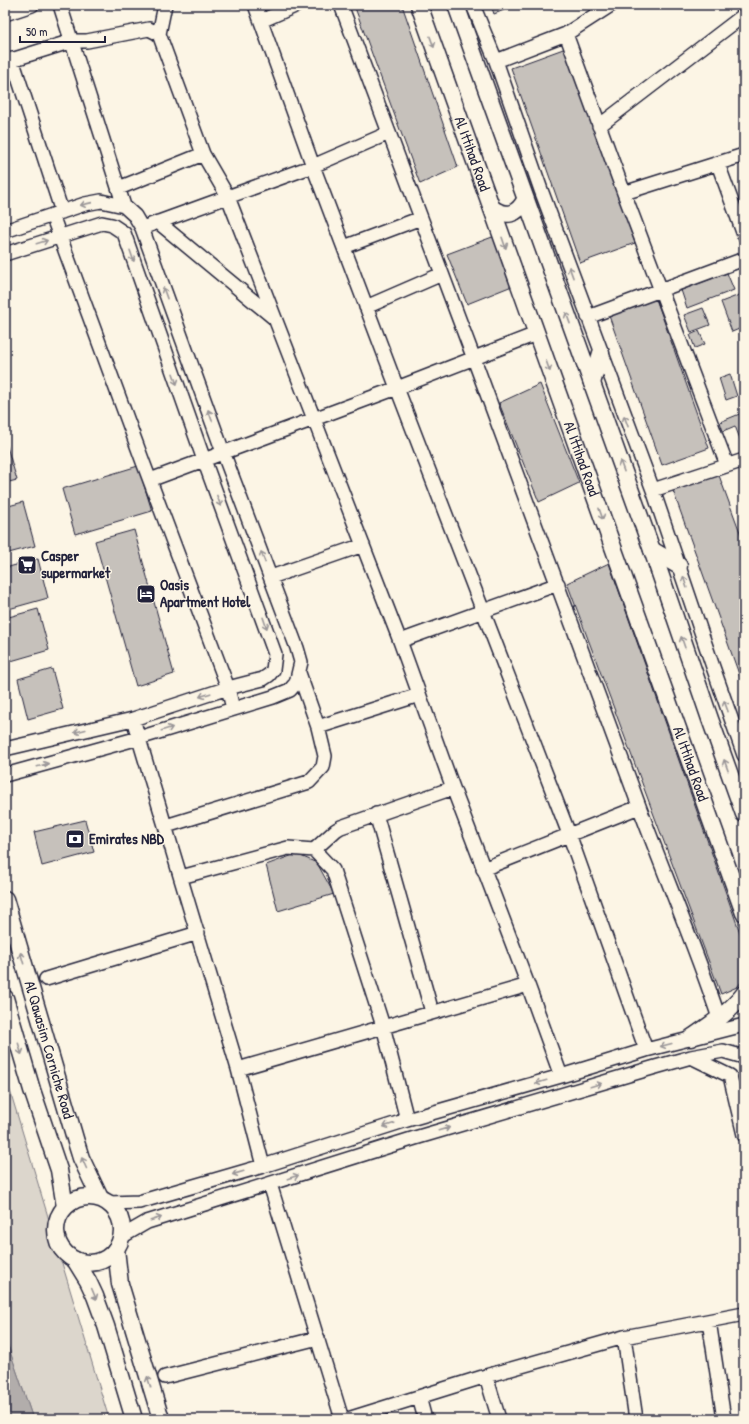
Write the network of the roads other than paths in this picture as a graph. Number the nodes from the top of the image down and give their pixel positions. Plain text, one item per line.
1 (32, 5) edge
2 (60, 5) edge
3 (165, 5) edge
4 (255, 5) edge
5 (297, 5) edge
6 (341, 5) edge
7 (419, 5) edge
8 (456, 5) edge
9 (473, 5) edge
10 (611, 5) edge
11 (5, 14) edge
12 (744, 15) edge
13 (261, 21) junction
14 (159, 34) junction
15 (566, 34) junction
16 (72, 41) junction
17 (9, 60) edge
18 (496, 61) junction
19 (599, 126) junction
20 (389, 133) junction
21 (203, 154) junction
22 (744, 155) edge
23 (718, 164) junction
24 (313, 166) junction
25 (118, 188) junction
26 (624, 193) junction
27 (228, 197) junction
28 (525, 200) junction
29 (124, 206) junction
30 (492, 208) junction
31 (57, 213) junction
32 (421, 218) junction
33 (158, 222) junction
34 (142, 228) junction
35 (5, 231) edge
36 (744, 235) edge
37 (60, 237) junction
38 (344, 246) junction
39 (5, 254) edge
40 (744, 258) edge
41 (442, 274) junction
42 (661, 290) junction
43 (366, 307) junction
44 (588, 316) junction
45 (275, 320) junction
46 (536, 334) junction
47 (601, 353) junction
48 (473, 358) junction
49 (592, 383) junction
50 (397, 388) junction
51 (313, 418) junction
52 (223, 452) junction
53 (204, 460) junction
54 (744, 460) edge
55 (727, 465) junction
56 (150, 480) junction
57 (653, 490) junction
58 (362, 546) junction
59 (652, 550) junction
60 (679, 566) junction
61 (271, 577) junction
62 (558, 584) junction
63 (484, 612) junction
64 (400, 642) junction
65 (299, 673) junction
66 (228, 688) junction
67 (419, 695) junction
68 (233, 708) junction
69 (133, 718) junction
70 (318, 727) junction
71 (139, 738) junction
72 (42, 740) junction
73 (5, 749) edge
74 (744, 756) edge
75 (5, 758) edge
76 (5, 775) edge
77 (452, 788) junction
78 (639, 806) junction
79 (376, 814) junction
80 (744, 814) edge
81 (166, 826) junction
82 (569, 834) junction
83 (314, 850) junction
84 (483, 869) junction
85 (181, 877) junction
86 (5, 899) edge
87 (744, 913) edge
88 (198, 933) junction
89 (46, 979) dead end
90 (528, 985) junction
91 (744, 994) edge
92 (5, 998) edge
93 (432, 1012) junction
94 (719, 1018) junction
95 (744, 1025) edge
96 (384, 1026) junction
97 (691, 1038) junction
98 (646, 1050) junction
99 (691, 1057) junction
100 (744, 1057) edge
101 (238, 1068) junction
102 (561, 1076) junction
103 (407, 1120) junction
104 (744, 1135) edge
105 (263, 1166) junction
106 (270, 1184) junction
107 (104, 1201) junction
108 (64, 1207) junction
109 (119, 1243) junction
110 (75, 1260) junction
111 (744, 1314) edge
112 (709, 1321) junction
113 (318, 1338) junction
114 (624, 1338) junction
115 (486, 1376) junction
116 (165, 1377) dead end
117 (419, 1397) junction
118 (134, 1419) edge
119 (160, 1419) edge
120 (342, 1419) edge
121 (348, 1419) edge
122 (425, 1419) edge
123 (499, 1419) edge
124 (636, 1419) edge
125 (724, 1419) edge

1 - 11 street
2 - 16 street
3 - 14 street
4 - 13 street
5 - 13 street
6 - 20 street
7 -> 30 main road, Al Ittihad Road
8 - 28 main road
9 - 18 street
10 - 15 street
12 - 19 street
13 - 24 street
14 - 16 street
14 - 21 street
15 - 18 street
15 - 19 street
16 - 17 street
16 - 25 street
17 - 31 street
44 -> 18 street
19 - 26 street
20 - 24 street
20 - 32 street
21 - 25 street
21 - 27 street
22 - 23 street
23 - 26 street
23 - 36 street
24 - 27 street
24 - 38 street
25 - 29 street
26 - 42 street
27 - 33 street
27 - 45 street
28 - 30 main road
49 -> 28 main road
29 -> 31 street
29 - 34 street
30 -> 46 main road, Al Ittihad Road
31 - 35 street
31 - 37 street
32 - 38 street
32 - 41 street
33 - 34 street
33 - 45 street
52 -> 34 street
39 -> 37 street
37 -> 53 street
37 - 56 street
38 - 43 street
40 - 42 street
41 - 43 street
41 - 48 street
42 - 44 street
42 - 55 street
43 - 50 street
44 - 47 street
45 - 51 street
46 - 48 street
46 -> 87 main road, Al Ittihad Road
47 - 49 main road
57 -> 47 street
48 - 50 street
48 - 62 street
59 -> 49 main road
50 - 51 street
50 - 63 street
51 - 52 street
51 - 58 street
52 - 53 street
61 -> 52 street
53 - 56 street
53 -> 66 street
54 - 55 street
55 - 57 street
56 - 66 street
57 - 60 street
58 - 61 street
58 - 64 street
59 - 60 main road
80 -> 59 main road
74 -> 60 street
61 - 65 street
62 - 63 street
62 - 78 street
63 - 64 street
63 - 82 street
64 - 67 street
65 - 68 street
65 - 70 street
66 - 68 street
66 -> 69 street
67 - 70 street
67 - 77 street
71 -> 68 street
69 - 71 street
69 -> 72 street
70 - 81 street
76 -> 71 street
71 - 81 street
72 - 73 street
72 - 75 street
77 - 79 street
77 - 84 street
78 - 82 street
78 - 94 street
79 - 83 street
79 - 93 street
81 - 85 street
82 - 84 street
82 - 98 street
83 - 85 street
83 - 96 street
84 - 90 street
85 - 88 street
107 -> 86 main road, Al Qawasim Corniche Road
88 - 89 street
88 - 101 street
90 - 93 street
90 - 102 street
91 - 94 main road
92 -> 108 main road, Al Qawasim Corniche Road
93 - 96 street
94 - 97 main road
95 - 97 street
96 - 101 street
96 - 103 street
97 -> 98 street
98 - 102 street
99 - 100 street
99 - 104 street
106 -> 99 street
101 - 105 street
102 -> 103 street
103 -> 105 street
105 -> 107 street
109 -> 106 street
106 - 113 street
107 - 108 main road
107 - 109 main road
108 - 110 main road
109 - 110 main road
119 -> 109 main road
110 -> 118 main road
111 - 112 street
112 - 114 street
112 - 125 street
113 - 116 street
113 - 120 street
114 - 115 street
114 - 124 street
115 - 117 street
115 - 123 street
117 - 121 street
117 - 122 street

